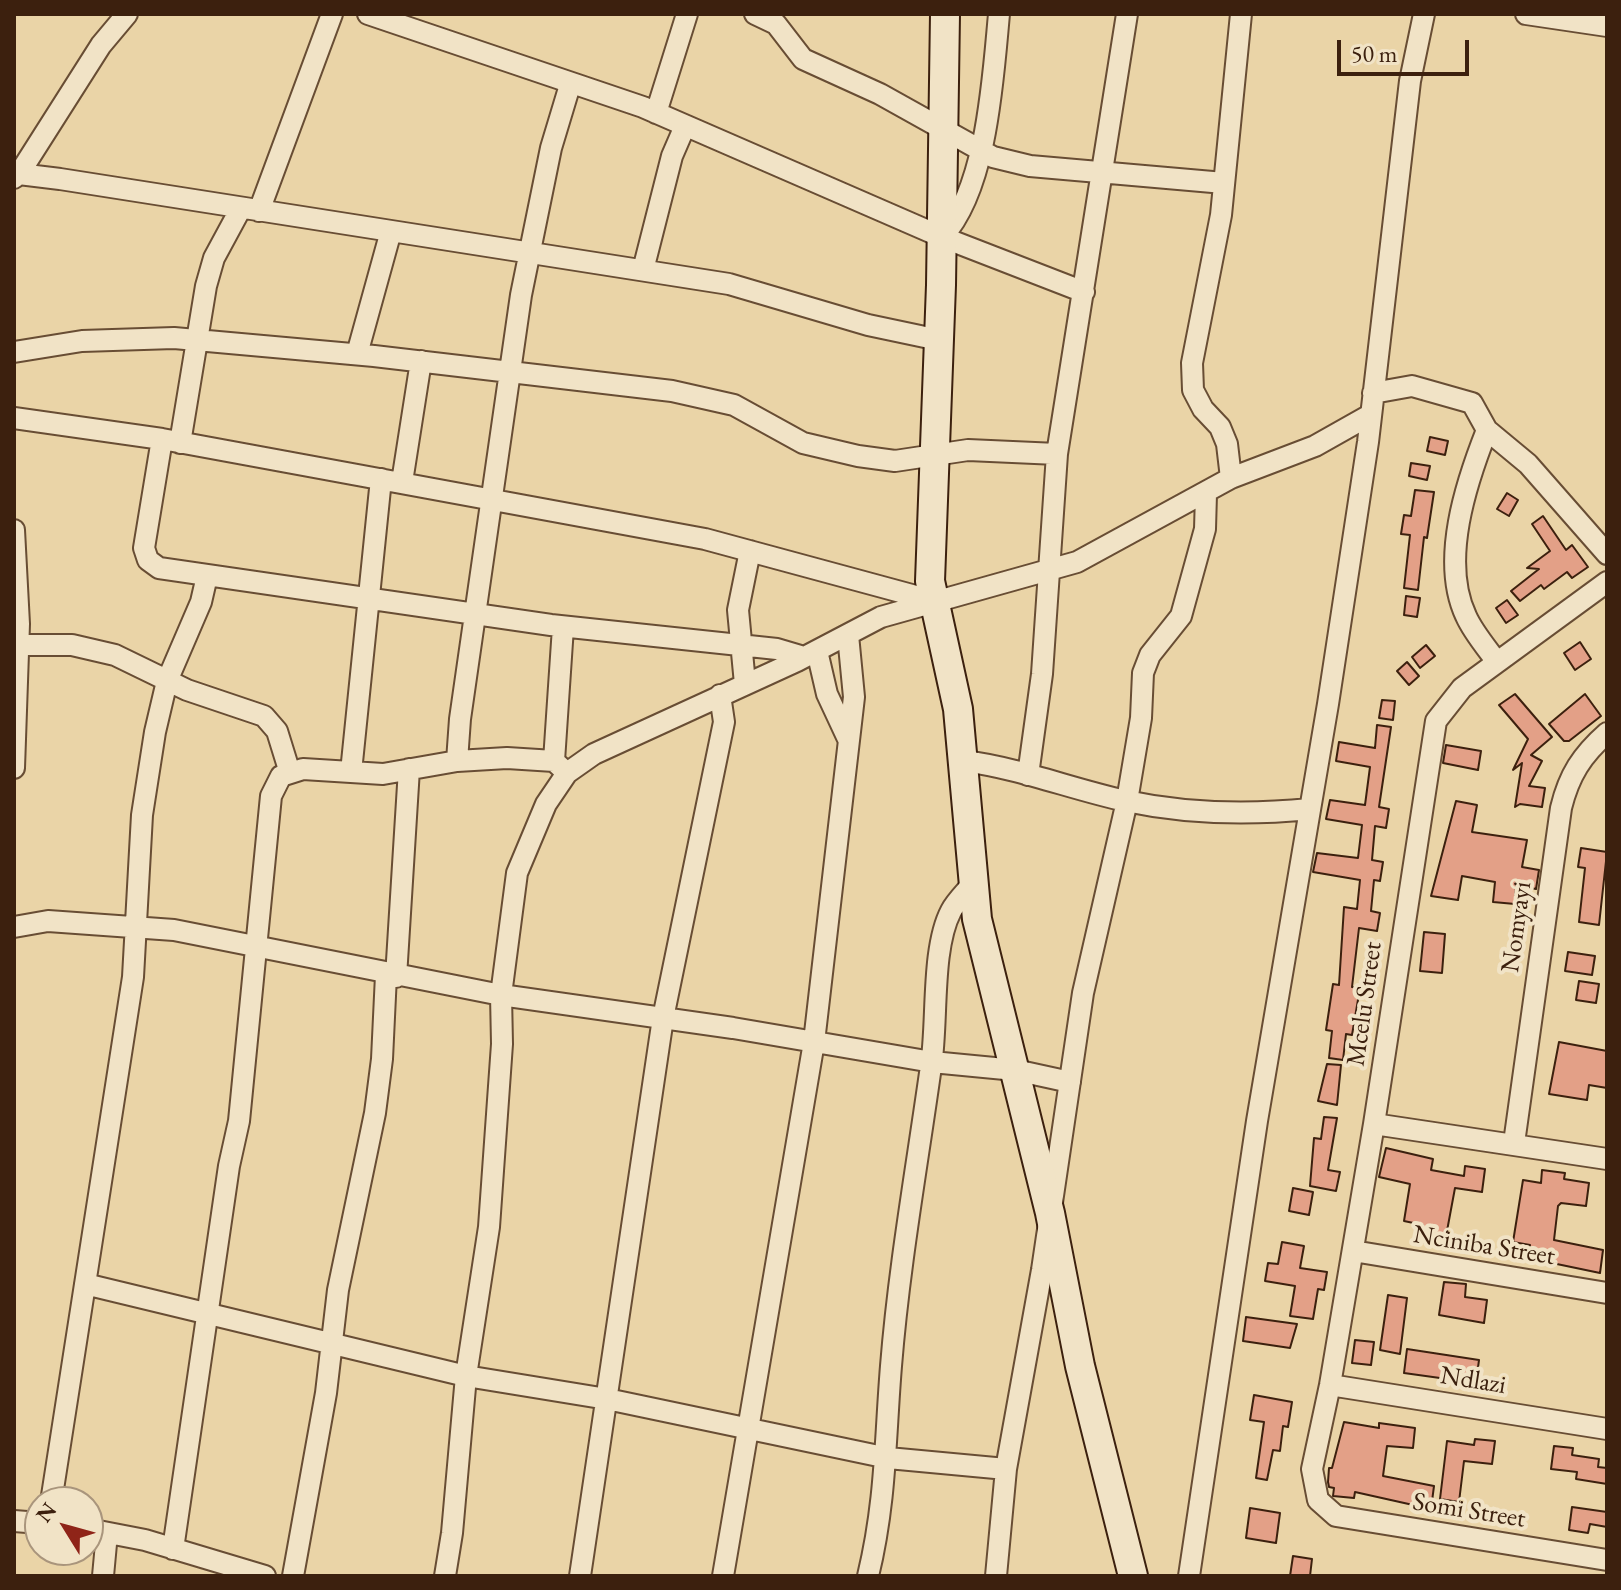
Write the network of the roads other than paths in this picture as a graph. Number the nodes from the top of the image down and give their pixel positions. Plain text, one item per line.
1 (127, 14) edge
2 (332, 14) edge
3 (368, 14) edge
4 (687, 14) edge
5 (755, 14) edge
6 (945, 14) edge
7 (999, 14) edge
8 (1127, 14) edge
9 (1241, 14) edge
10 (1424, 14) edge
11 (1526, 14) edge
12 (1607, 26) edge
13 (570, 85) junction
14 (656, 113) junction
15 (685, 126) junction
16 (943, 132) junction
17 (979, 150) junction
18 (1103, 174) junction
19 (16, 176) edge
20 (1224, 183) junction
21 (250, 209) junction
22 (391, 231) junction
23 (942, 237) junction
24 (530, 251) junction
25 (643, 270) junction
26 (1084, 292) junction
27 (197, 340) junction
28 (939, 340) junction
29 (14, 352) edge
30 (357, 354) junction
31 (421, 361) junction
32 (512, 372) junction
33 (1373, 393) junction
34 (1370, 415) junction
35 (14, 418) edge
36 (1487, 430) junction
37 (171, 441) junction
38 (933, 454) junction
39 (1057, 454) junction
40 (1231, 478) junction
41 (381, 479) junction
42 (402, 482) junction
43 (1206, 494) junction
44 (491, 498) junction
45 (14, 530) edge
46 (750, 551) junction
47 (1607, 554) edge
48 (1051, 570) junction
49 (207, 576) junction
50 (1607, 582) edge
51 (367, 596) junction
52 (934, 601) junction
53 (474, 615) junction
54 (563, 627) junction
55 (848, 635) junction
56 (19, 645) junction
57 (742, 646) junction
58 (810, 654) junction
59 (1497, 662) junction
60 (167, 681) junction
61 (745, 684) junction
62 (720, 695) junction
63 (1607, 733) edge
64 (848, 739) junction
65 (457, 761) junction
66 (964, 761) junction
67 (560, 767) junction
68 (14, 768) edge
69 (409, 769) junction
70 (351, 772) junction
71 (290, 773) junction
72 (1028, 775) junction
73 (1127, 801) junction
74 (1310, 809) junction
75 (974, 882) junction
76 (14, 927) edge
77 (135, 929) junction
78 (256, 947) junction
79 (391, 976) junction
80 (501, 995) junction
81 (663, 1018) junction
82 (814, 1042) junction
83 (932, 1062) junction
84 (1015, 1070) junction
85 (1070, 1082) junction
86 (1374, 1124) junction
87 (1514, 1143) junction
88 (1607, 1159) edge
89 (1050, 1213) junction
90 (1353, 1251) junction
91 (85, 1284) junction
92 (1607, 1293) edge
93 (209, 1312) junction
94 (330, 1345) junction
95 (466, 1376) junction
96 (1330, 1385) junction
97 (607, 1399) junction
98 (747, 1427) junction
99 (1607, 1429) edge
100 (888, 1458) junction
101 (1006, 1469) junction
102 (53, 1486) edge
103 (1325, 1509) joint
104 (104, 1533) edge
105 (181, 1552) junction
106 (1607, 1560) edge
107 (188, 1576) edge
108 (265, 1576) edge
109 (293, 1576) edge
110 (445, 1576) edge
111 (580, 1576) edge
112 (723, 1576) edge
113 (868, 1576) edge
114 (996, 1576) edge
115 (1133, 1576) edge
116 (1189, 1576) edge

1 - 19 street
2 - 21 street
3 - 13 street
4 - 14 street
5 - 16 street
6 - 16 street
7 - 17 street
8 - 18 street
9 - 20 street
10 - 33 street
11 - 12 street
13 - 14 street
13 - 24 street
14 - 15 street
15 - 23 street
15 - 25 street
16 - 17 street
16 - 23 street
17 - 18 street
17 - 23 street
18 - 20 street
18 - 26 street
19 - 21 street
20 - 40 street
21 - 22 street
21 - 27 street
22 - 24 street
22 - 30 street
23 - 26 street
23 - 28 street
24 - 25 street
24 - 32 street
25 - 28 street
26 - 39 street
27 - 29 street
27 - 30 street
27 - 37 street
28 - 38 street
30 - 31 street
31 - 32 street
31 - 42 street
32 - 38 street
32 - 44 street
33 - 34 street
33 - 36 street
34 - 40 street
34 - 74 street
35 - 37 street
36 - 47 street
36 - 59 street
37 - 41 street
37 - 49 street
38 - 39 street
38 - 52 street
39 - 48 street
40 - 43 street
41 - 42 street
41 - 51 street
42 - 44 street
43 - 48 street
43 - 73 street
44 - 46 street
44 - 53 street
45 - 56 street
46 - 52 street
46 - 57 street
48 - 52 street
48 - 72 street
49 - 51 street
49 - 60 street
50 - 59 street, Mcelu Street
51 - 53 street
51 - 70 street
52 - 55 street
52 - 66 street
53 - 54 street
53 - 65 street
54 - 57 street
54 - 67 street
55 - 58 street
55 - 64 street
56 - 60 street
56 - 68 street
57 - 58 street
57 - 61 street
58 - 61 street
58 - 64 street
59 - 86 street, Mcelu Street
60 - 71 street
60 - 77 street
61 - 62 street
62 - 67 street
62 - 81 street
63 - 87 street, Nomyayi
64 - 82 street
65 - 67 street
65 - 69 street
66 - 72 street
66 - 75 street
67 - 80 street
69 - 70 street
69 - 79 street
70 - 71 street
71 - 78 street
72 - 73 street
73 - 74 street
73 - 85 street
74 - 116 street
75 - 83 street
75 - 84 street
76 - 77 street
77 - 78 street
77 - 91 street
78 - 79 street
78 - 93 street
79 - 80 street
79 - 94 street
80 - 81 street
80 - 95 street
81 - 82 street
81 - 97 street
82 - 83 street
82 - 98 street
83 - 84 street
83 - 100 street
84 - 85 street
84 - 89 street
85 - 89 street
86 - 87 street
86 - 90 street, Mcelu Street
87 - 88 street
89 - 101 street
89 - 115 street
90 - 92 street, Nciniba Street
90 - 96 street, Mcelu Street
91 - 93 street
91 - 102 street
93 - 94 street
93 - 105 street
94 - 95 street
94 - 109 street
95 - 97 street
95 - 110 street
96 - 99 street, Ndlazi
96 - 103 street, Mcelu Street
97 - 98 street
97 - 111 street
98 - 100 street
98 - 112 street
100 - 101 street
100 - 113 street
101 - 114 street
103 - 106 street, Somi Street
104 - 105 street
105 - 107 street
105 - 108 street

